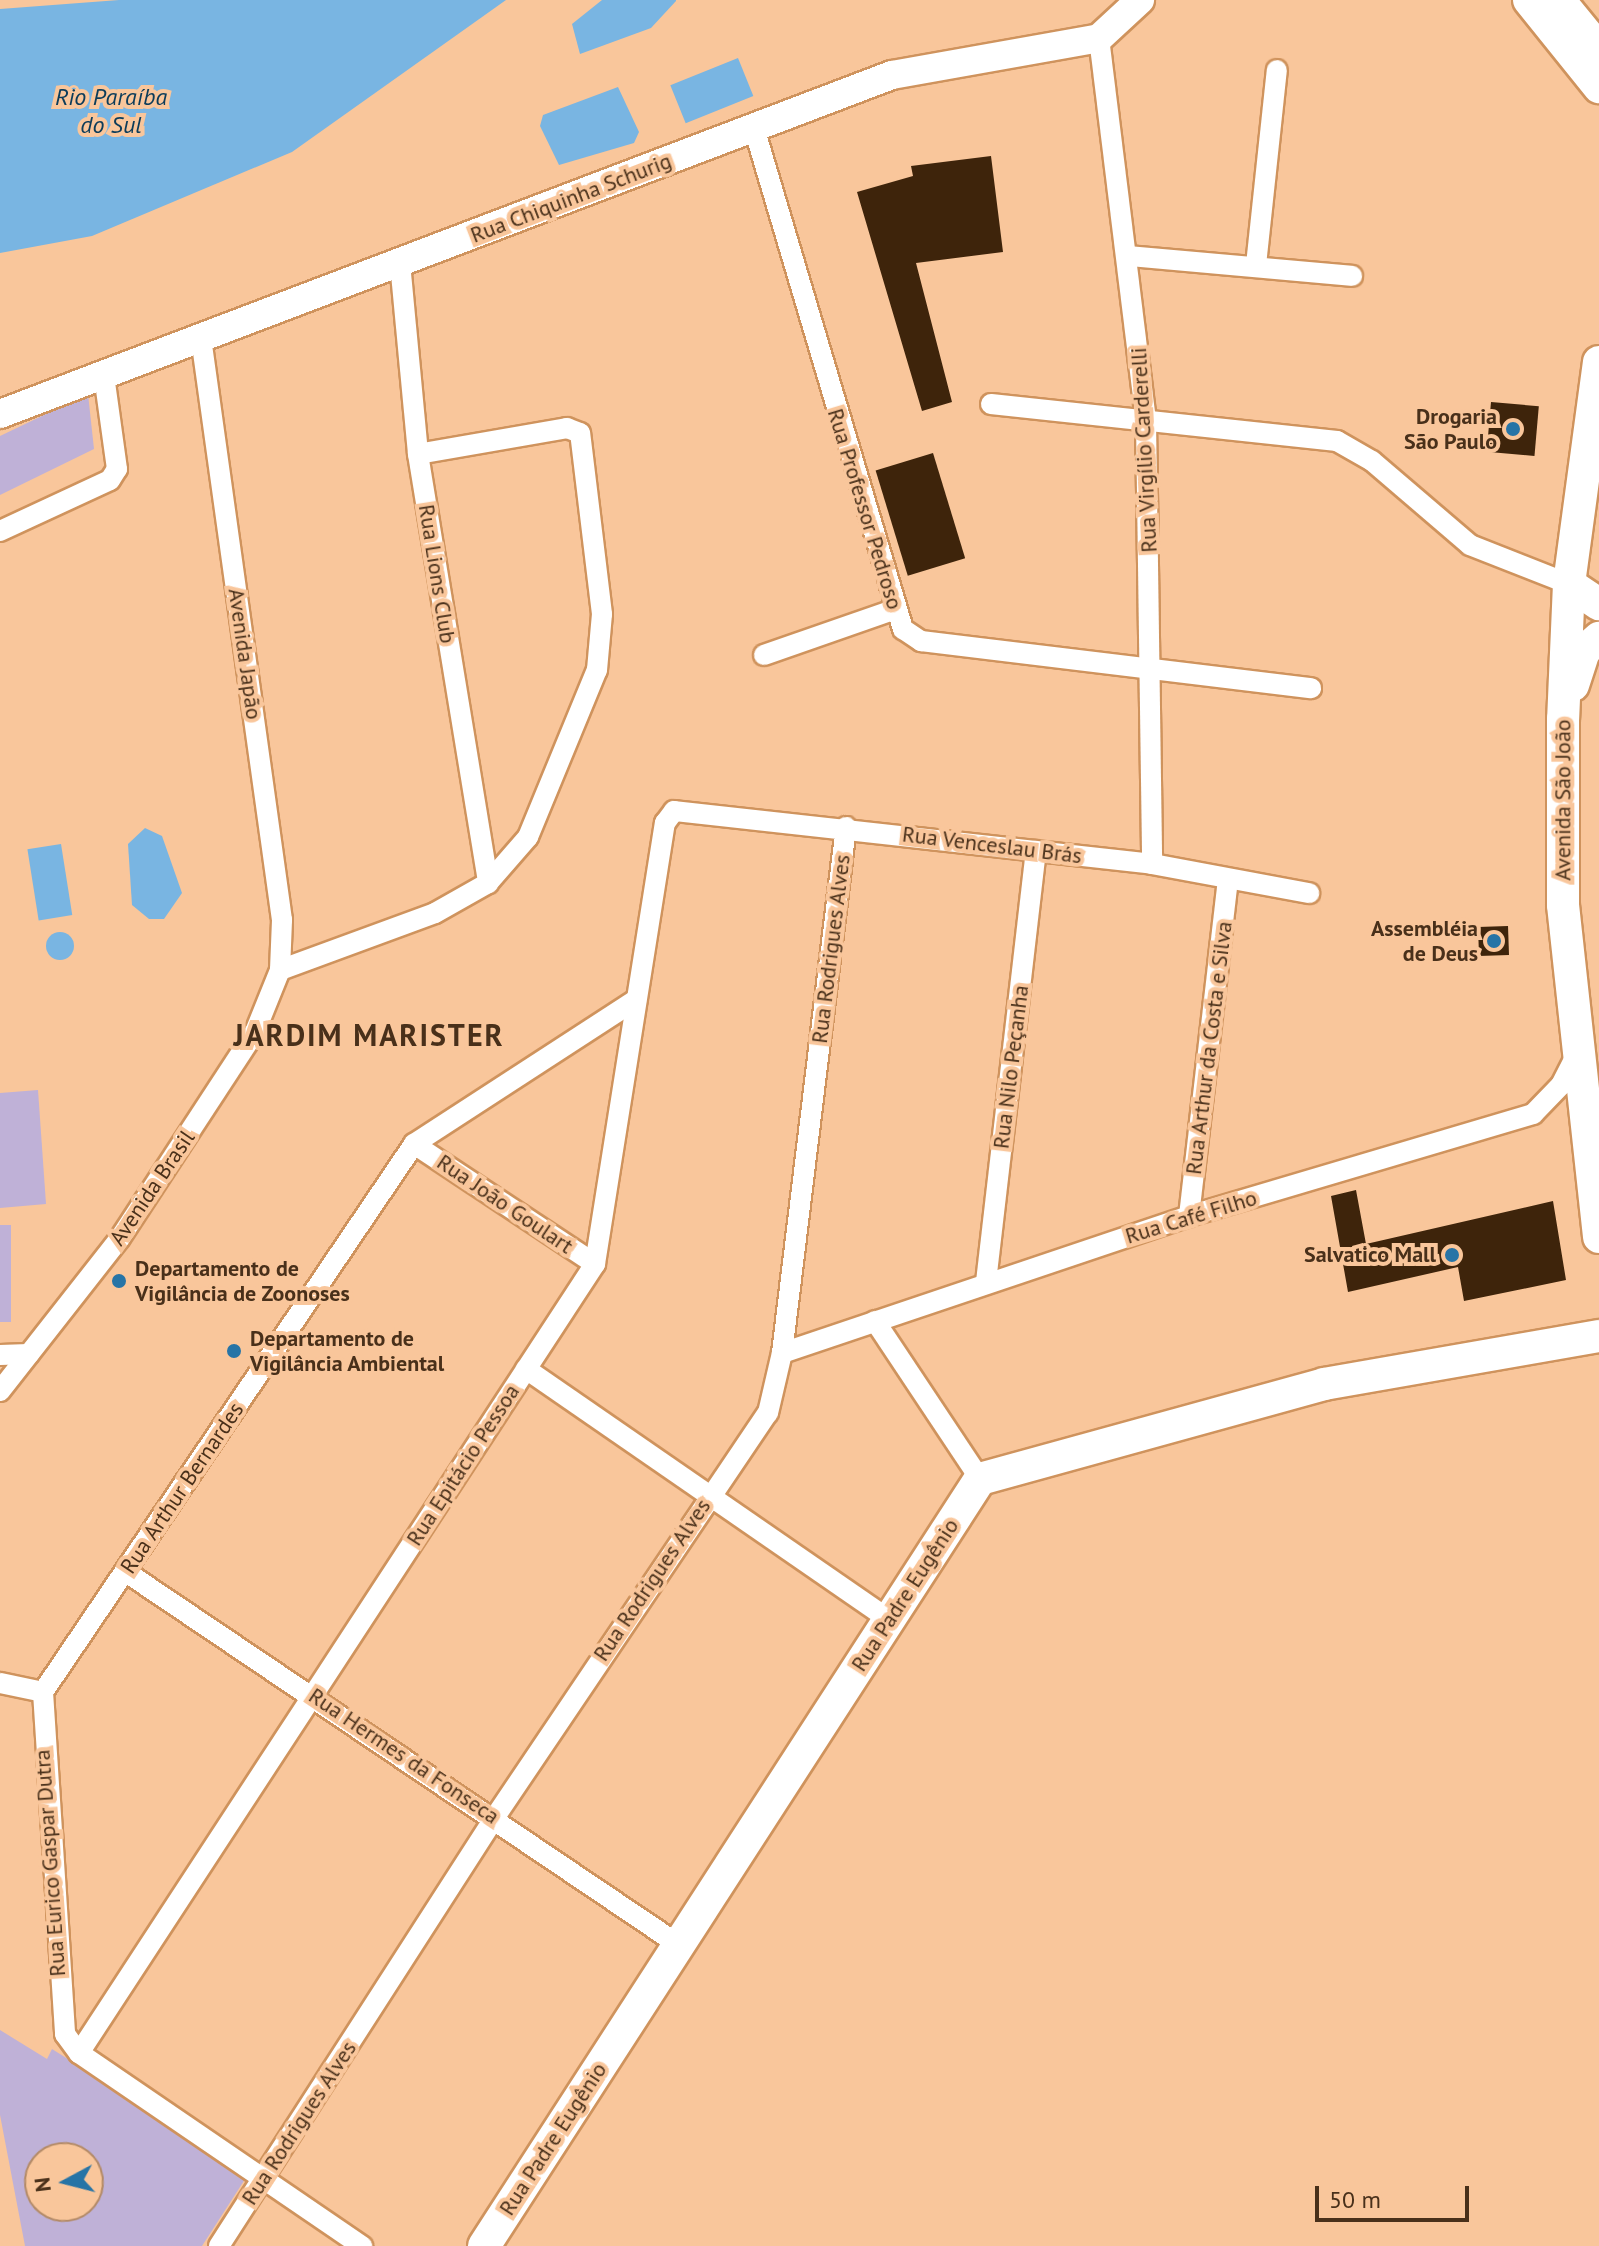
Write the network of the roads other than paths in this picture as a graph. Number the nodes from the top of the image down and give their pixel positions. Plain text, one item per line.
1 (1140, 0) edge
2 (1529, 0) edge
3 (1559, 0) edge
4 (1099, 38) junction
5 (1599, 49) edge
6 (1277, 70) dead end
7 (1599, 87) edge
8 (754, 128) junction
9 (1129, 256) junction
10 (400, 263) junction
11 (1256, 265) junction
12 (1352, 276) dead end
13 (201, 338) junction
14 (1599, 362) edge
15 (104, 375) junction
16 (991, 404) dead end
17 (0, 414) edge
18 (1146, 421) junction
19 (1591, 425) junction
20 (418, 454) junction
21 (0, 531) edge
22 (1599, 554) edge
23 (1569, 584) junction
24 (1599, 604) edge
25 (896, 609) junction
26 (1599, 638) edge
27 (764, 655) dead end
28 (1155, 666) junction
29 (1311, 688) dead end
30 (1563, 719) junction
31 (674, 811) joint
32 (846, 827) junction
33 (1036, 851) junction
34 (1152, 864) junction
35 (1228, 880) junction
36 (488, 883) junction
37 (1309, 893) dead end
38 (280, 970) junction
39 (636, 1000) junction
40 (1576, 1055) junction
41 (414, 1144) junction
42 (1189, 1216) junction
43 (1599, 1237) edge
44 (595, 1264) junction
45 (986, 1282) junction
46 (875, 1321) junction
47 (1599, 1336) edge
48 (782, 1353) junction
49 (29, 1354) junction
50 (0, 1355) edge
51 (526, 1369) junction
52 (0, 1391) edge
53 (980, 1479) junction
54 (708, 1497) junction
55 (126, 1572) junction
56 (890, 1620) junction
57 (0, 1683) edge
58 (43, 1692) junction
59 (314, 1694) junction
60 (495, 1817) junction
61 (679, 1945) junction
62 (79, 2053) junction
63 (265, 2178) junction
64 (219, 2246) edge
65 (362, 2246) edge
66 (484, 2246) edge

1 - 4 street
2 - 7 main road
3 - 5 main road
4 - 8 street, Rua Chiquinha Schurig
4 - 9 street, Rua Virgílio Carderelli
6 - 11 street
8 - 10 street, Rua Chiquinha Schurig
8 - 25 street, Rua Professor Pedroso
9 - 11 street
9 - 18 street, Rua Virgílio Carderelli
10 - 13 street, Rua Chiquinha Schurig
10 - 20 street, Rua Lions Club
11 - 12 street
13 - 15 street, Rua Chiquinha Schurig
13 - 38 street, Avenida Japão
14 - 19 main road, Avenida São João
15 - 17 street, Rua Chiquinha Schurig
15 - 21 street
16 - 18 street
18 - 23 street
18 - 28 street, Rua Virgílio Carderelli
19 - 22 main road
19 - 23 main road, Avenida São João
20 - 36 street, Rua Lions Club
20 - 36 street
23 - 24 main road
23 - 30 main road, Avenida São João
25 - 27 street
25 - 28 street, Rua Professor Pedroso
26 - 30 main road
28 - 29 street, Rua Professor Pedroso
28 - 34 street, Rua Virgílio Carderelli
30 - 40 main road, Avenida São João
31 - 32 street, Rua Venceslau Brás
31 - 39 street, Rua Epitácio Pessoa
32 - 33 street, Rua Venceslau Brás
32 - 48 street, Rua Rodrigues Alves
33 - 34 street, Rua Venceslau Brás
33 - 45 street, Rua Nilo Peçanha
34 - 35 street, Rua Venceslau Brás
35 - 37 street, Rua Venceslau Brás
35 - 42 street, Rua Arthur da Costa e Silva
36 - 38 street
38 - 49 street, Avenida Brasil
39 - 41 street, Rua Arthur Bernardes
39 - 44 street, Rua Epitácio Pessoa
40 - 42 street, Rua Café Filho
40 - 43 main road, Avenida São João
41 - 44 street, Rua João Goulart
41 - 55 street, Rua Arthur Bernardes
42 - 45 street, Rua Café Filho
44 - 51 street, Rua Epitácio Pessoa
45 - 46 street, Rua Café Filho
46 - 48 street, Rua Café Filho
46 - 53 street
47 - 53 main road
48 - 54 street, Rua Rodrigues Alves
49 - 50 street
49 - 52 street, Avenida Brasil
51 - 54 street
51 - 59 street, Rua Epitácio Pessoa
53 - 56 main road, Rua Padre Eugênio
54 - 56 street
54 - 60 street, Rua Rodrigues Alves
55 - 58 street, Rua Arthur Bernardes
55 - 59 street, Rua Hermes da Fonseca
56 - 61 main road, Rua Padre Eugênio
57 - 58 street
58 - 62 street, Rua Eurico Gaspar Dutra
59 - 60 street, Rua Hermes da Fonseca
59 - 62 street, Rua Epitácio Pessoa
60 - 61 street, Rua Hermes da Fonseca
60 - 63 street, Rua Rodrigues Alves
61 - 66 main road, Rua Padre Eugênio
62 - 63 street
63 - 64 street, Rua Rodrigues Alves
63 - 65 street

